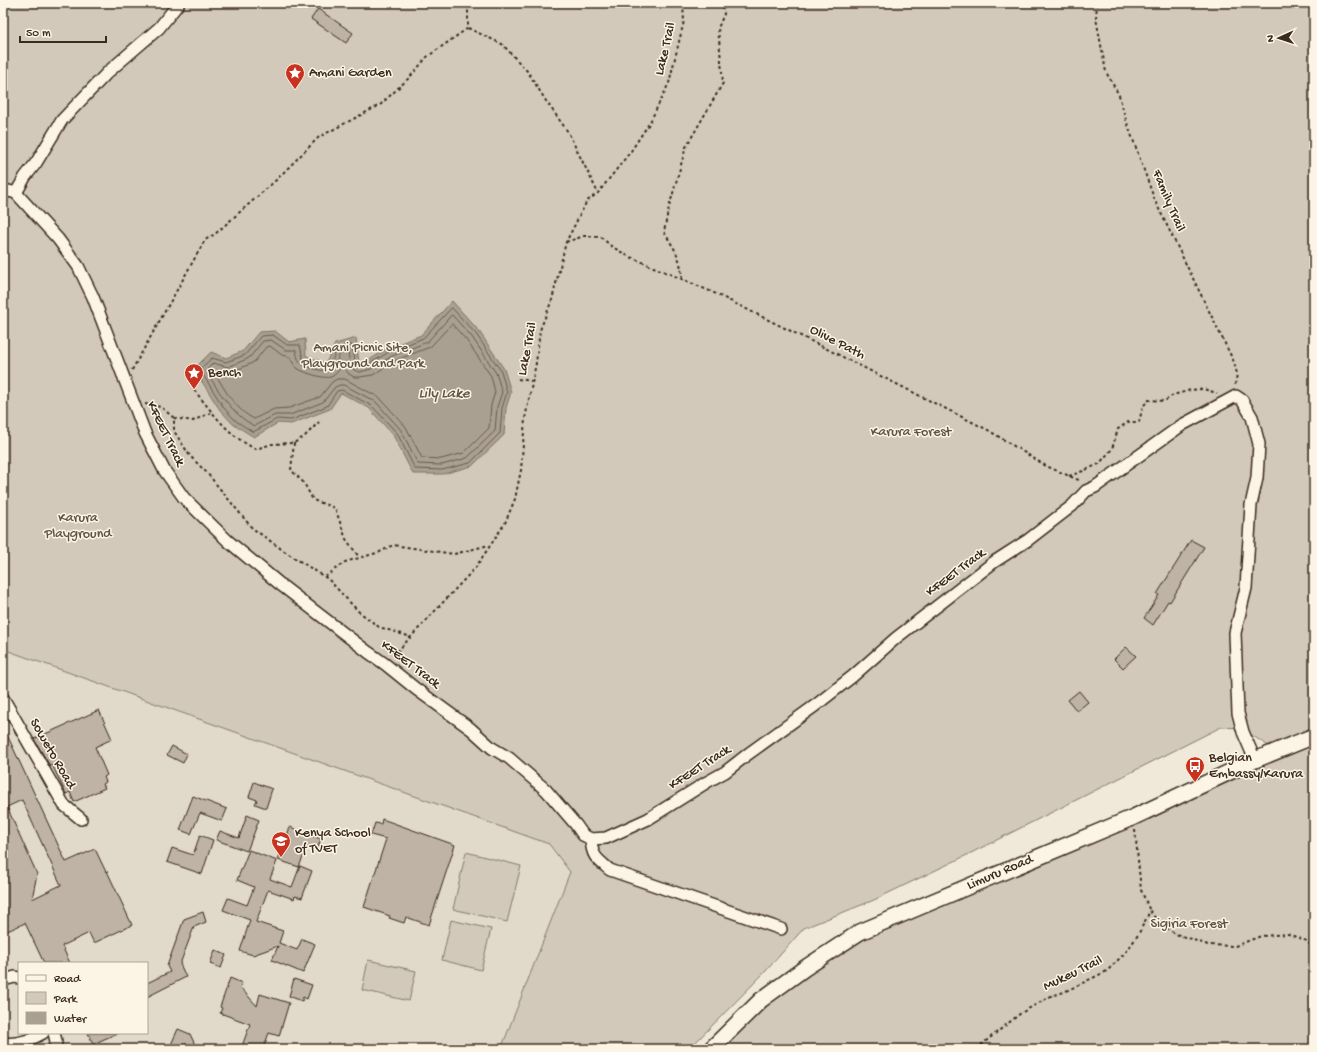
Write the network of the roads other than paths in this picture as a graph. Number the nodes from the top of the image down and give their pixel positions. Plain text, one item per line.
1 (179, 3) edge
2 (3, 191) edge
3 (16, 193) junction
4 (3, 698) edge
5 (1314, 736) edge
6 (1255, 760) junction
7 (81, 820) dead end
8 (591, 839) junction
9 (781, 929) dead end
10 (18, 978) edge
11 (3, 980) edge
12 (41, 1034) edge
13 (54, 1034) edge
14 (3, 1043) edge
15 (55, 1049) edge
16 (711, 1049) edge

1 - 3 street
2 - 3 street
3 - 8 street, KFEET Track
4 - 7 street, Soweto Road
5 - 6 main road, Limuru Road
6 - 8 street, KFEET Track
6 - 16 main road, Limuru Road
8 - 9 street
10 - 11 street
12 - 14 street
13 - 15 street

